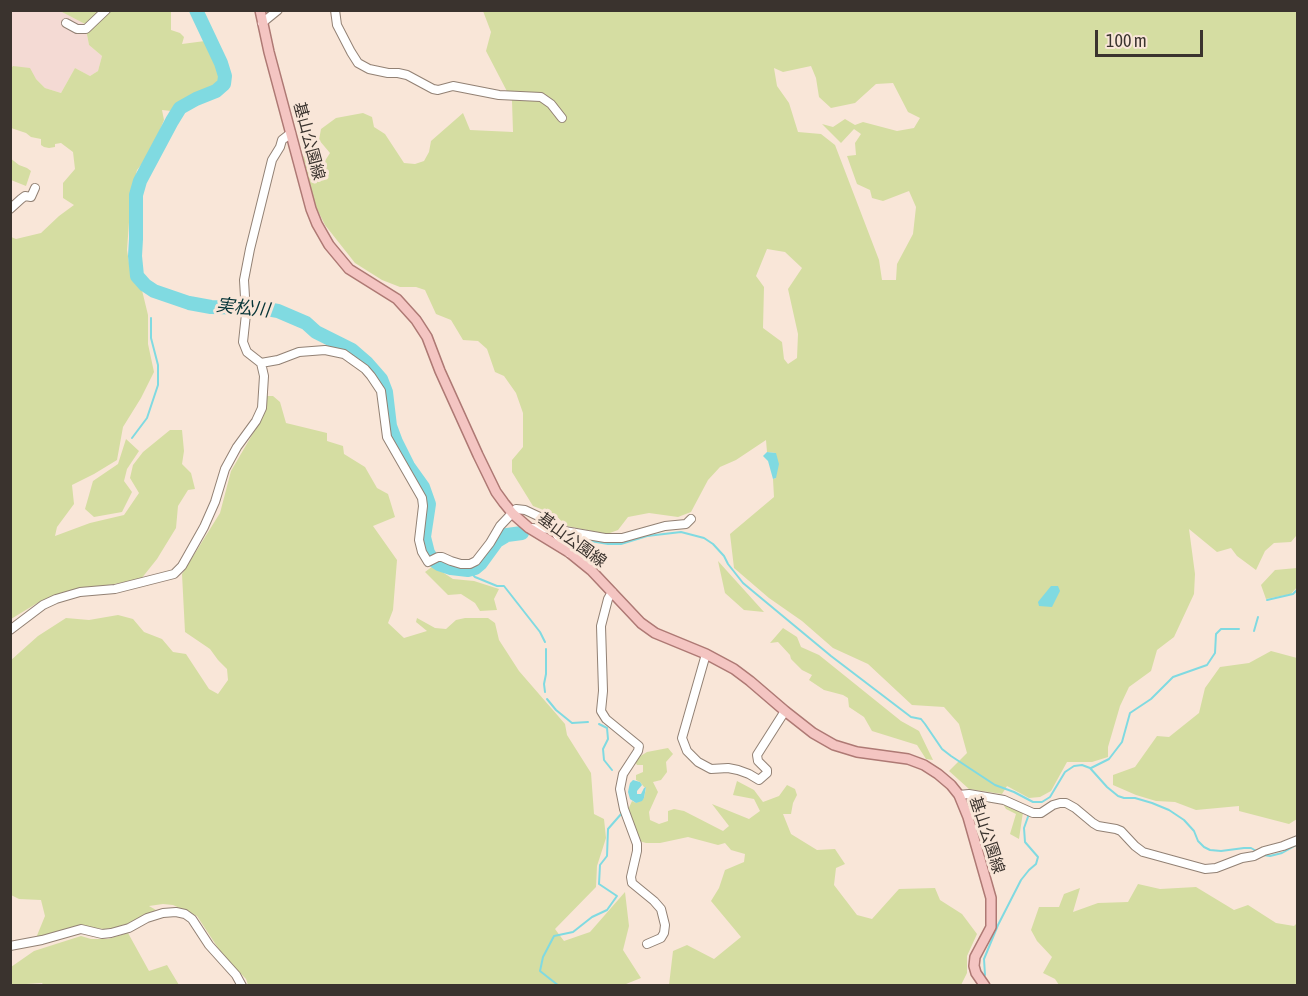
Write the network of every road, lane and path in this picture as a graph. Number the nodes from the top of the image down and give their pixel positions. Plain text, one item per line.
1 (106, 10) edge
2 (260, 10) edge
3 (278, 10) edge
4 (334, 10) edge
5 (66, 23) dead end
6 (262, 23) junction
7 (562, 118) dead end
8 (291, 133) junction
9 (35, 188) dead end
10 (10, 209) edge
11 (261, 363) junction
12 (513, 514) junction
13 (691, 519) dead end
14 (529, 528) junction
15 (553, 529) junction
16 (570, 553) junction
17 (612, 592) junction
18 (10, 630) edge
19 (706, 654) junction
20 (785, 711) junction
21 (959, 795) junction
22 (1298, 840) edge
23 (647, 944) dead end
24 (10, 946) edge
25 (242, 986) edge
26 (986, 986) edge

1 - 5 street
2 - 6 main road, 基山公園線
3 - 6 street
4 - 7 street
6 - 8 main road, 基山公園線
8 - 11 street
8 - 12 main road, 基山公園線
9 - 10 street
11 - 12 street
11 - 18 street
12 - 14 main road, 基山公園線
12 - 15 street
13 - 15 street
14 - 15 street
14 - 16 main road, 基山公園線
15 - 16 street
16 - 17 main road, 基山公園線
17 - 19 main road, 基山公園線
17 - 23 street
19 - 20 main road, 基山公園線
19 - 20 street
20 - 21 main road, 基山公園線
21 - 22 street
21 - 26 main road, 基山公園線
24 - 25 street

